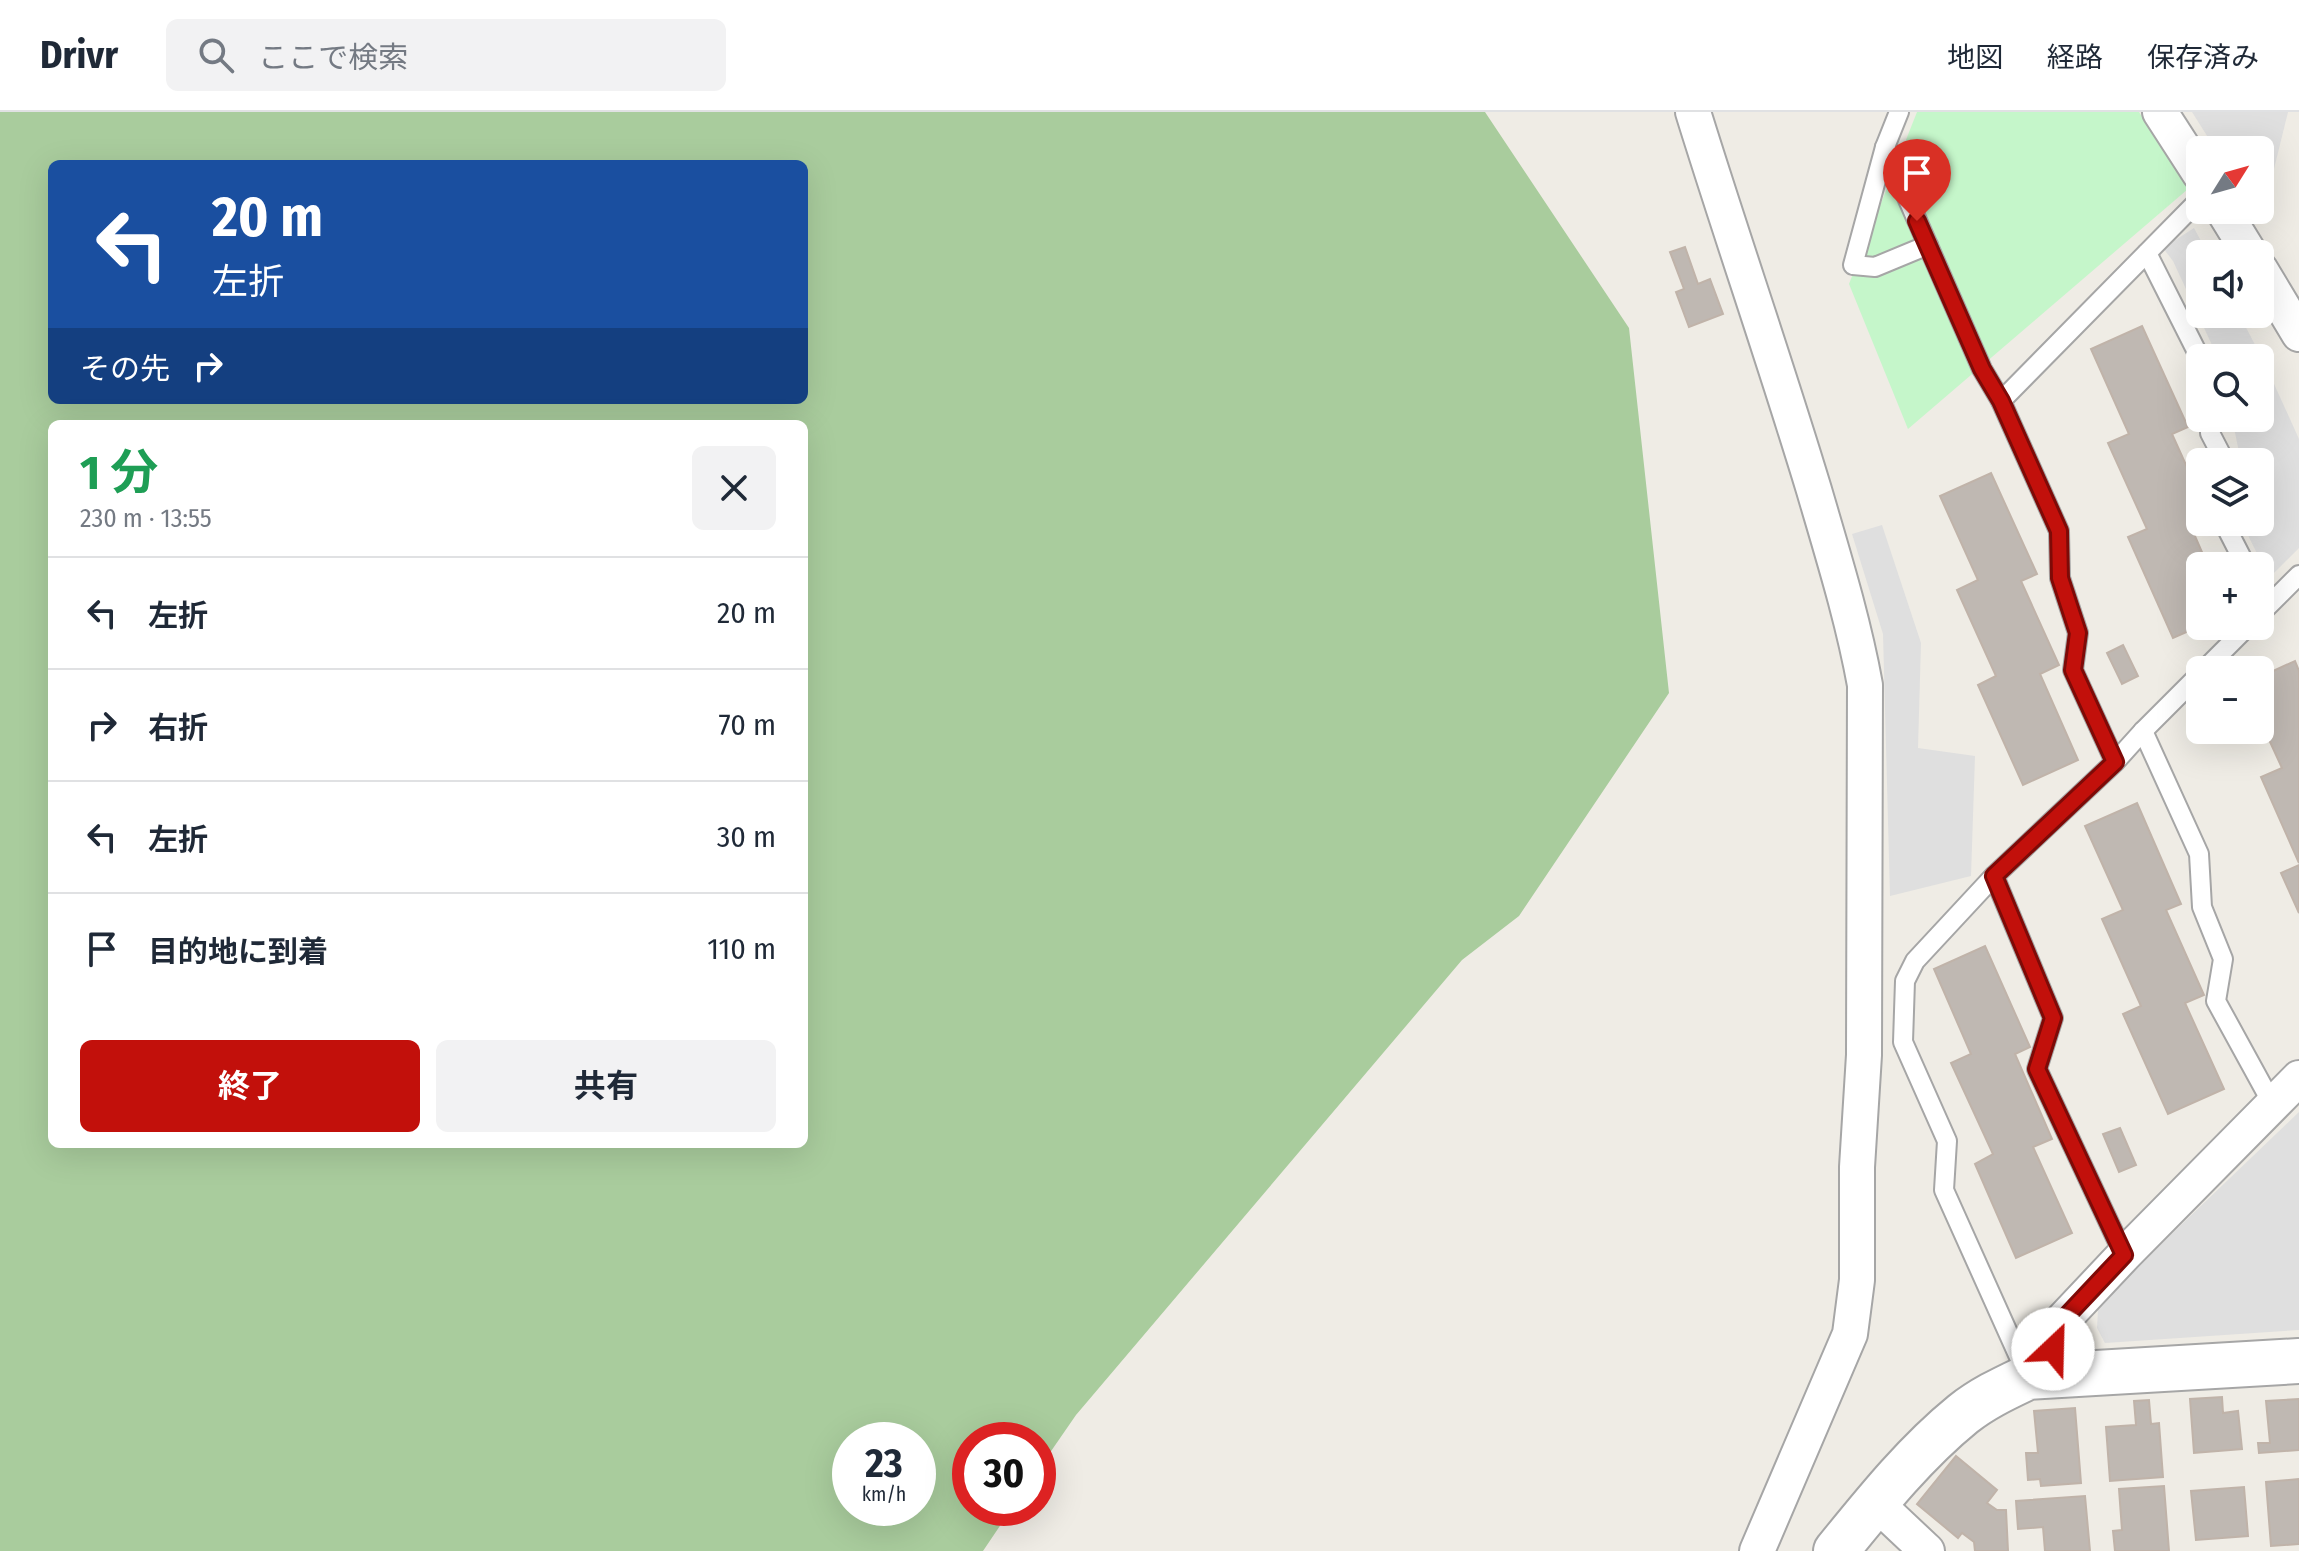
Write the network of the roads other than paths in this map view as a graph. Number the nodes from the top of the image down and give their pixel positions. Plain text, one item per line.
1 (1693, 112) edge
2 (1899, 112) edge
3 (2160, 112) edge
4 (1885, 147) junction
5 (2186, 152) edge
6 (2186, 213) edge
7 (1928, 245) junction
8 (2147, 253) junction
9 (2274, 292) edge
10 (2299, 334) edge
11 (2193, 344) edge
12 (2001, 401) junction
13 (2298, 580) edge
14 (2274, 597) edge
15 (2234, 640) edge
16 (2218, 656) edge
17 (2186, 688) edge
18 (2143, 731) junction
19 (2115, 762) junction
20 (1994, 876) junction
21 (2299, 1078) edge
22 (2273, 1105) junction
23 (2124, 1255) junction
24 (2299, 1361) edge
25 (2037, 1376) junction
26 (1876, 1503) junction
27 (1757, 1551) edge
28 (1836, 1551) edge
29 (1927, 1551) edge

1 - 27 street
2 - 4 lane
3 - 5 street
4 - 7 lane
4 - 7 lane
6 - 8 lane
7 - 12 lane
8 - 11 lane
8 - 12 lane
9 - 10 street
12 - 19 lane
13 - 14 lane
15 - 16 lane
17 - 18 lane
18 - 19 lane
18 - 22 lane
19 - 20 lane
20 - 23 lane
20 - 25 lane
21 - 22 street
22 - 23 street
23 - 25 street
24 - 25 street
25 - 26 street
26 - 28 street
26 - 29 street

